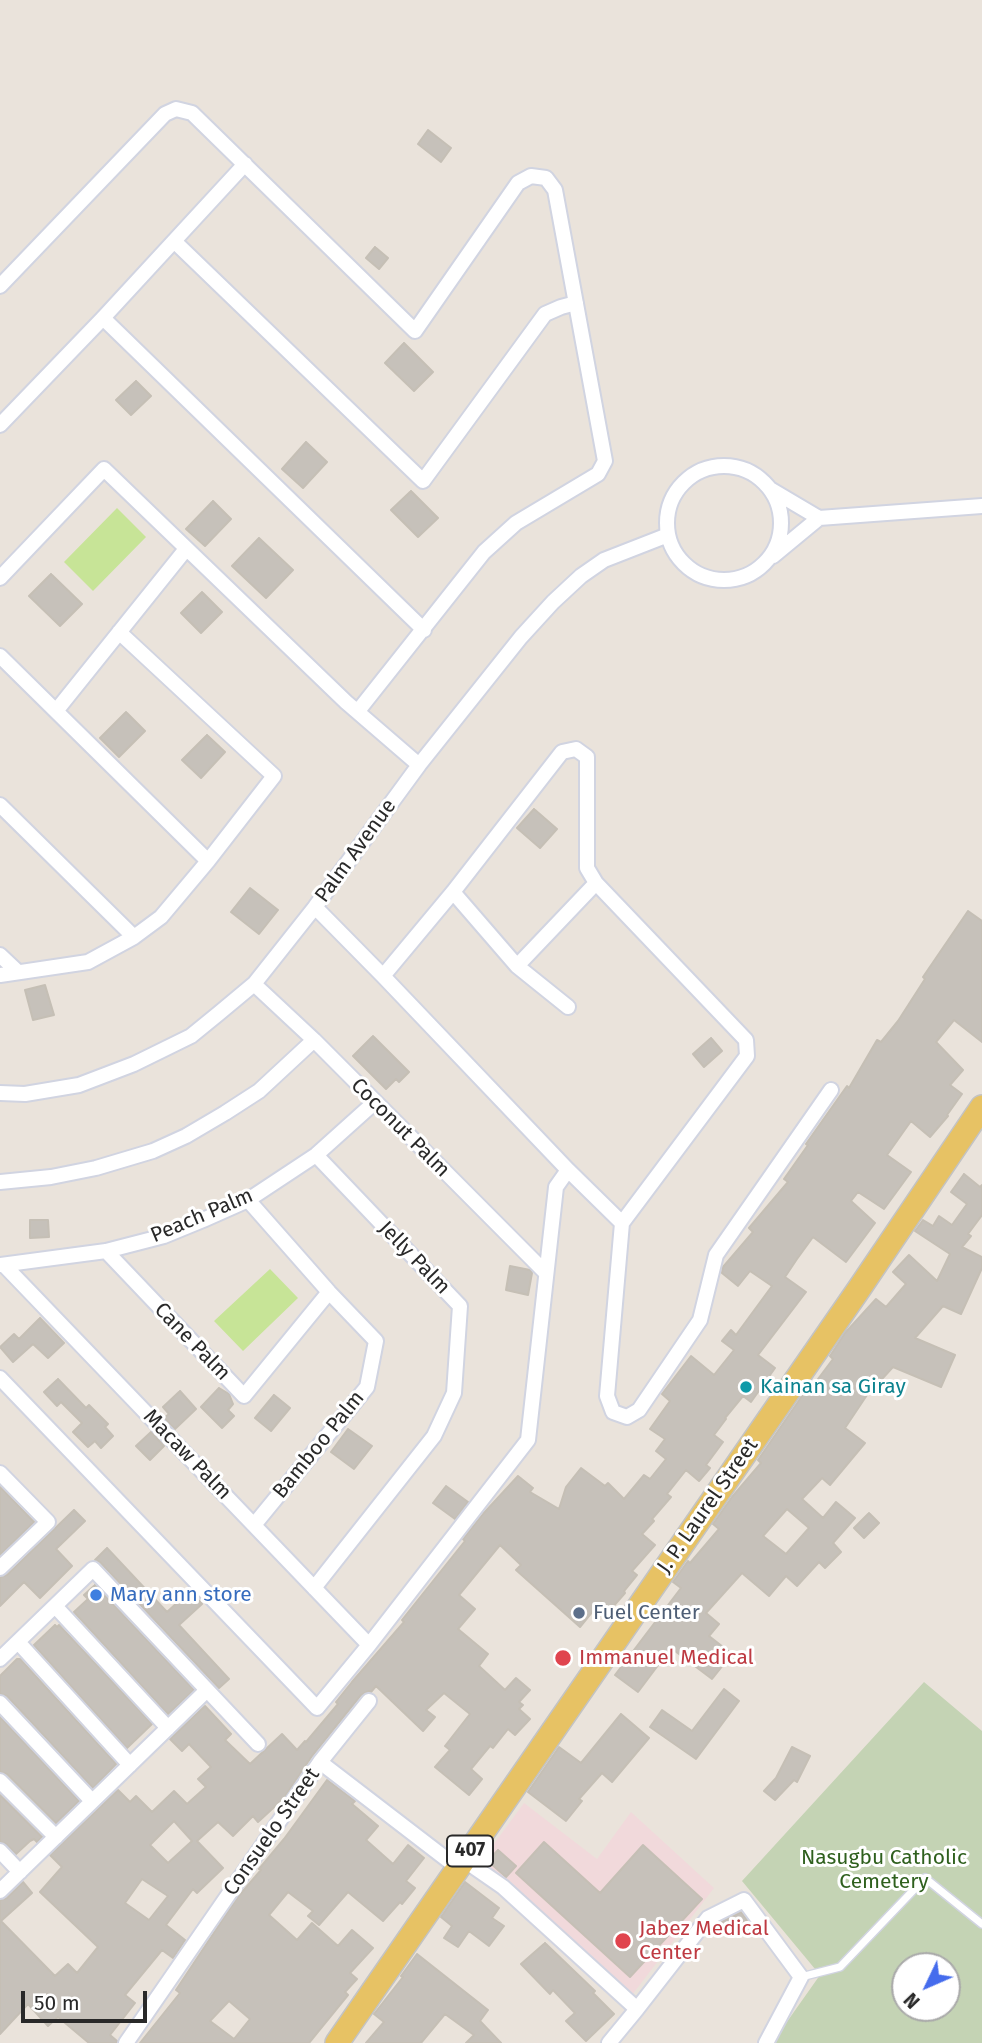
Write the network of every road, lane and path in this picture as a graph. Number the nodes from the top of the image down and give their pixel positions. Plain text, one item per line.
1 (245, 164) junction
2 (174, 241) junction
3 (0, 286) edge
4 (576, 303) junction
5 (103, 318) junction
6 (0, 425) edge
7 (769, 488) junction
8 (982, 506) edge
9 (820, 519) junction
10 (668, 535) junction
11 (186, 549) junction
12 (769, 559) junction
13 (0, 578) edge
14 (424, 630) junction
15 (120, 632) junction
16 (0, 656) edge
17 (56, 711) junction
18 (358, 711) junction
19 (419, 765) junction
20 (0, 805) edge
21 (208, 861) junction
22 (596, 883) junction
23 (453, 892) junction
24 (315, 907) junction
25 (134, 937) junction
26 (0, 954) edge
27 (517, 966) junction
28 (18, 972) junction
29 (0, 975) edge
30 (383, 976) junction
31 (254, 984) junction
32 (568, 1007) dead end
33 (314, 1040) junction
34 (831, 1090) dead end
35 (0, 1093) edge
36 (375, 1102) junction
37 (982, 1107) edge
38 (316, 1155) junction
39 (568, 1170) junction
40 (0, 1182) edge
41 (248, 1200) junction
42 (622, 1223) junction
43 (106, 1251) junction
44 (2, 1265) edge
45 (546, 1273) junction
46 (329, 1292) junction
47 (0, 1378) edge
48 (2, 1479) edge
49 (254, 1525) junction
50 (0, 1568) edge
51 (314, 1588) junction
52 (55, 1606) junction
53 (18, 1642) junction
54 (369, 1645) junction
55 (0, 1659) edge
56 (207, 1690) junction
57 (369, 1701) dead end
58 (0, 1703) edge
59 (168, 1728) junction
60 (258, 1744) dead end
61 (320, 1762) junction
62 (130, 1765) junction
63 (0, 1781) edge
64 (92, 1801) junction
65 (56, 1837) junction
66 (0, 1851) edge
67 (461, 1864) junction
68 (20, 1872) junction
69 (0, 1891) edge
70 (982, 1924) edge
71 (801, 1977) junction
72 (638, 2009) junction
73 (126, 2043) edge
74 (337, 2043) edge
75 (608, 2043) edge
76 (766, 2043) edge

1 - 2 street
1 - 3 street
1 - 4 street
2 - 4 street
2 - 5 street
4 - 14 street
5 - 6 street
5 - 14 street
7 - 9 street
7 - 10 street
7 - 12 street
8 - 9 street
9 - 12 street
10 - 12 street
10 - 19 street, Palm Avenue
11 - 13 street
11 - 15 street
11 - 18 street
14 - 18 street
15 - 17 street
15 - 21 street
16 - 17 street
17 - 21 street
18 - 19 street
19 - 24 street, Palm Avenue
20 - 25 street
21 - 25 street
22 - 23 street
22 - 27 street
22 - 42 street
23 - 27 street
23 - 30 street
24 - 30 street
24 - 31 street, Palm Avenue
25 - 28 street
26 - 28 street
27 - 32 street
28 - 29 street
30 - 39 street
31 - 33 street, Coconut Palm
31 - 35 street, Palm Avenue
33 - 36 street, Coconut Palm
33 - 40 street
34 - 42 street
36 - 38 street, Peach Palm
36 - 45 street, Coconut Palm
37 - 67 main road, J. P. Laurel Street / 407
38 - 41 street, Peach Palm
38 - 51 street, Jelly Palm
39 - 42 street
39 - 45 street
41 - 43 street, Peach Palm
41 - 46 street, Bamboo Palm
43 - 44 street, Peach Palm
43 - 46 street, Cane Palm
44 - 49 street, Macaw Palm
45 - 54 street
46 - 49 street, Bamboo Palm
47 - 54 street
48 - 50 street
49 - 51 street, Macaw Palm
51 - 54 street, Macaw Palm
52 - 53 street
52 - 56 street
52 - 59 street
53 - 55 street
53 - 62 street
56 - 59 street
56 - 60 street
57 - 61 street
58 - 64 street
59 - 62 street
61 - 67 street, Consuelo Street
61 - 73 street, Consuelo Street
62 - 64 street
63 - 65 street
64 - 65 street
65 - 68 street
66 - 68 street
67 - 72 street, Consuelo Street
67 - 74 main road, J. P. Laurel Street / 407
68 - 69 street
70 - 71 lane
71 - 72 street
71 - 76 street
72 - 75 street

